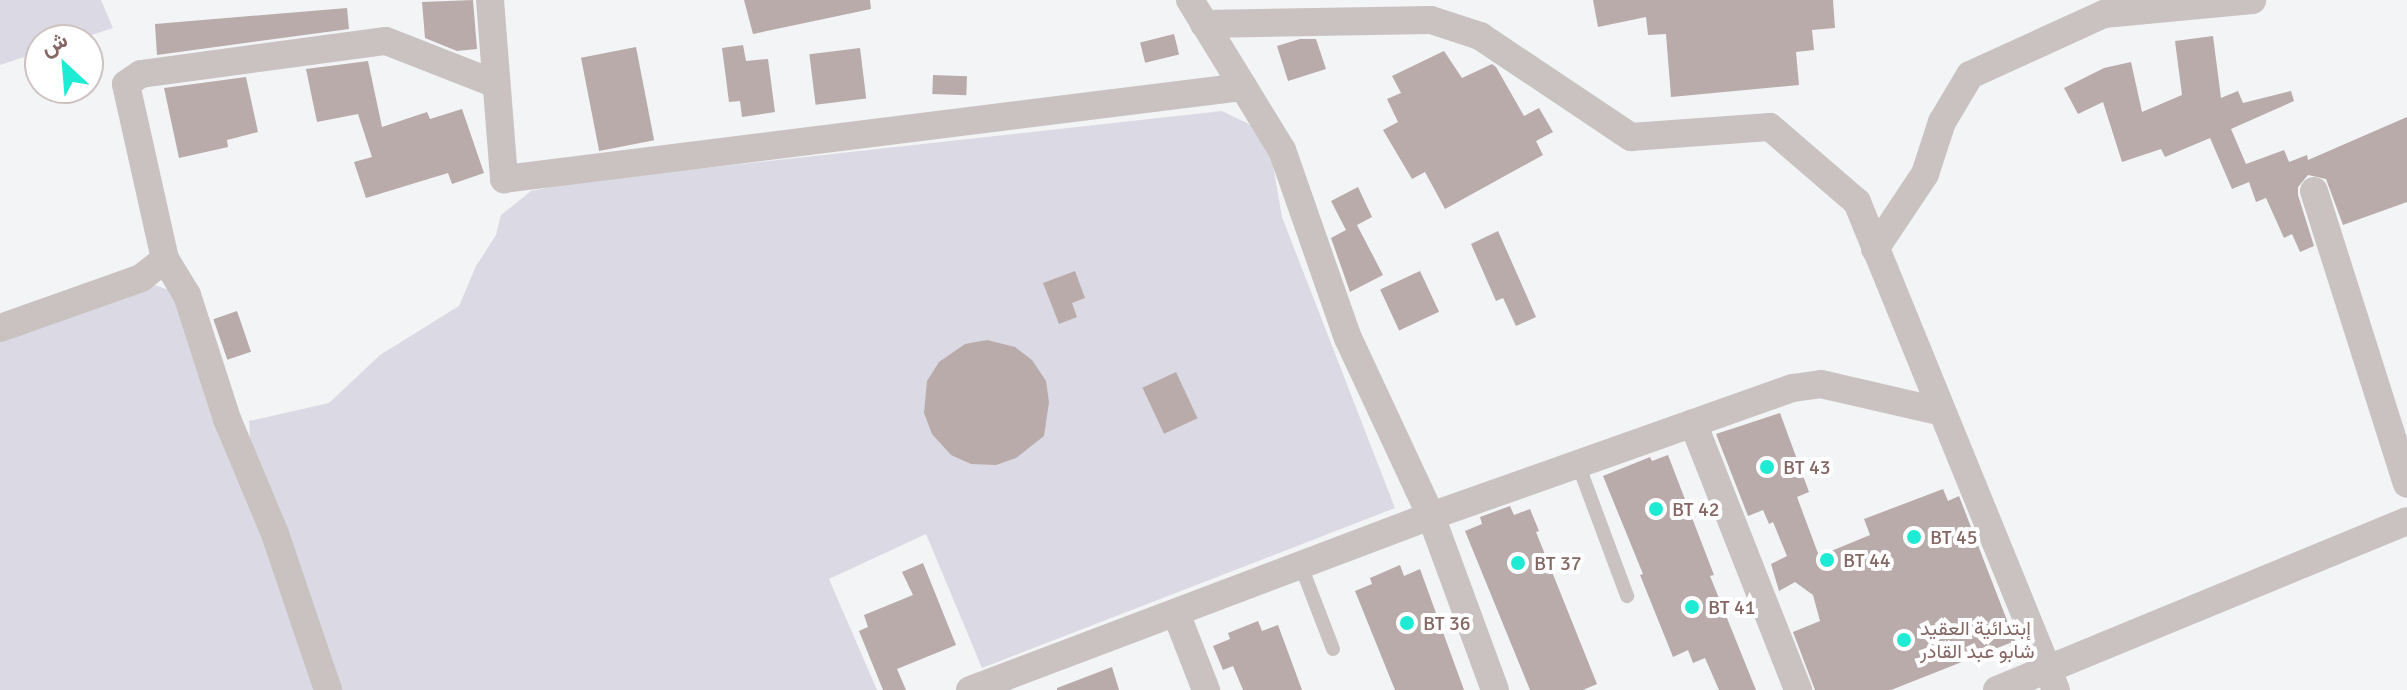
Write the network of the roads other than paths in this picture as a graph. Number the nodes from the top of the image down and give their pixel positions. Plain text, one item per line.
1 (490, 0) edge
2 (2252, 0) edge
3 (1197, 12) edge
4 (496, 84) junction
5 (1243, 87) junction
6 (2314, 191) dead end
7 (1875, 249) junction
8 (165, 259) junction
9 (0, 328) edge
10 (1942, 412) junction
11 (1693, 423) junction
12 (1578, 464) junction
13 (2407, 484) edge
14 (1431, 516) junction
15 (2407, 521) edge
16 (1301, 566) junction
17 (1627, 596) dead end
18 (1176, 613) junction
19 (1333, 649) dead end
20 (2052, 680) edge
21 (328, 690) edge
22 (970, 690) edge
23 (1206, 690) edge
24 (1495, 690) edge
25 (1798, 690) edge
26 (1997, 690) edge

1 - 4 street
2 - 7 street
3 - 5 street
3 - 7 street
4 - 5 street
4 - 8 street
5 - 14 street
6 - 13 street
7 - 10 street
8 - 9 street
8 - 21 street
10 - 11 street
10 - 20 street
11 - 12 street
11 - 25 street
12 - 14 street
12 - 17 lane
14 - 16 street
14 - 24 street
15 - 20 street
16 - 18 street
16 - 19 lane
18 - 22 street
18 - 23 street
20 - 26 street

